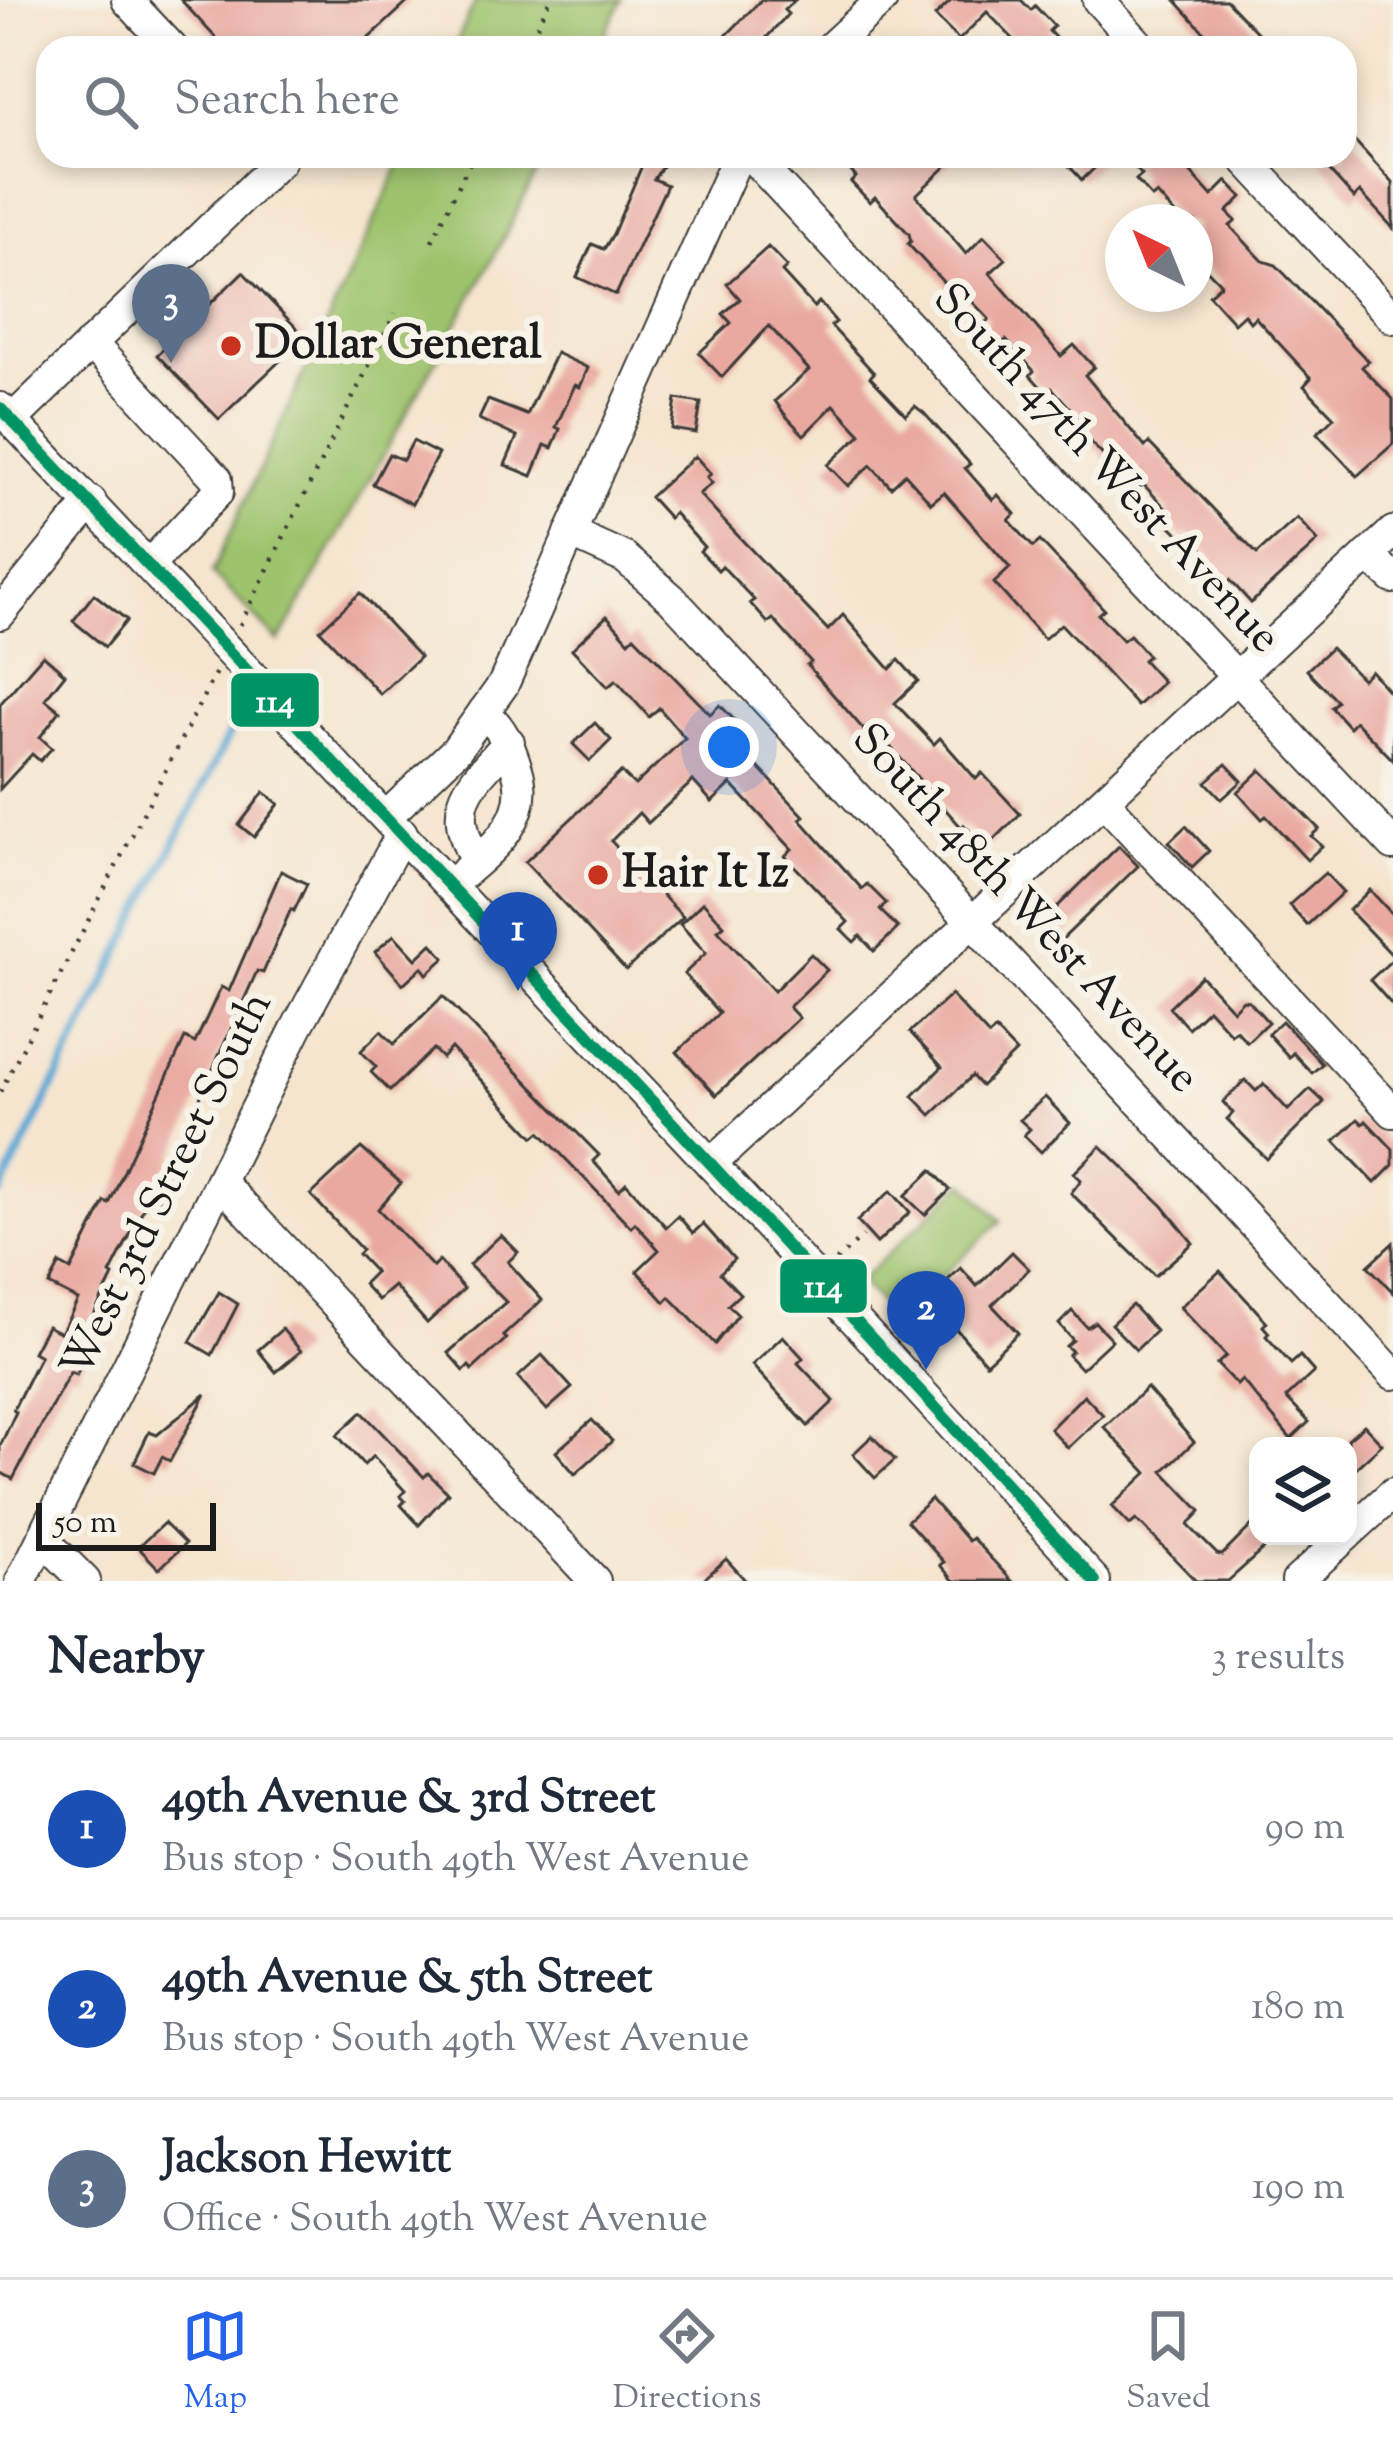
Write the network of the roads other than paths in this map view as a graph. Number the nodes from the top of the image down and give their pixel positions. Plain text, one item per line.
1 (127, 0) edge
2 (882, 0) edge
3 (1097, 0) edge
4 (161, 36) edge
5 (843, 36) edge
6 (1131, 36) edge
7 (273, 168) edge
8 (733, 168) edge
9 (762, 168) edge
10 (1253, 168) edge
11 (1393, 318) edge
12 (91, 344) junction
13 (6, 414) edge
14 (91, 502) junction
15 (1393, 532) edge
16 (570, 533) junction
17 (1368, 555) junction
18 (149, 565) junction
19 (1393, 578) edge
20 (0, 614) edge
21 (1236, 676) junction
22 (484, 711) junction
23 (509, 742) junction
24 (1104, 801) junction
25 (394, 825) junction
26 (1393, 845) edge
27 (476, 862) junction
28 (450, 885) junction
29 (974, 922) junction
30 (1393, 1112) edge
31 (711, 1164) junction
32 (222, 1184) junction
33 (1393, 1373) edge
34 (1393, 1492) edge
35 (1357, 1526) edge
36 (44, 1540) junction
37 (1336, 1545) edge
38 (22, 1581) edge
39 (85, 1581) edge
40 (595, 1581) edge
41 (1095, 1581) edge
42 (1297, 1581) edge

1 - 4 street
2 - 5 street
3 - 6 street
7 - 12 street
8 - 16 street, West 3rd Street South
9 - 21 street, South 47th West Avenue
10 - 11 street
12 - 13 street
12 - 18 street
13 - 14 street
14 - 18 street
14 - 20 street
15 - 17 street
16 - 22 street, West 3rd Street South
16 - 29 street, South 48th West Avenue
17 - 19 street
17 - 21 street
18 - 25 street
21 - 24 street
21 - 26 street, South 47th West Avenue
22 - 23 street
22 - 25 street, West 3rd Street South
23 - 27 street
23 - 27 street
24 - 29 street
24 - 30 street
25 - 28 street
25 - 32 street, West 3rd Street South
27 - 28 street
28 - 31 street
29 - 31 street
29 - 33 street, South 48th West Avenue
31 - 41 street
32 - 36 street, West 3rd Street South
32 - 40 street
34 - 35 street
36 - 38 street, West 3rd Street South
36 - 39 street
37 - 42 street

